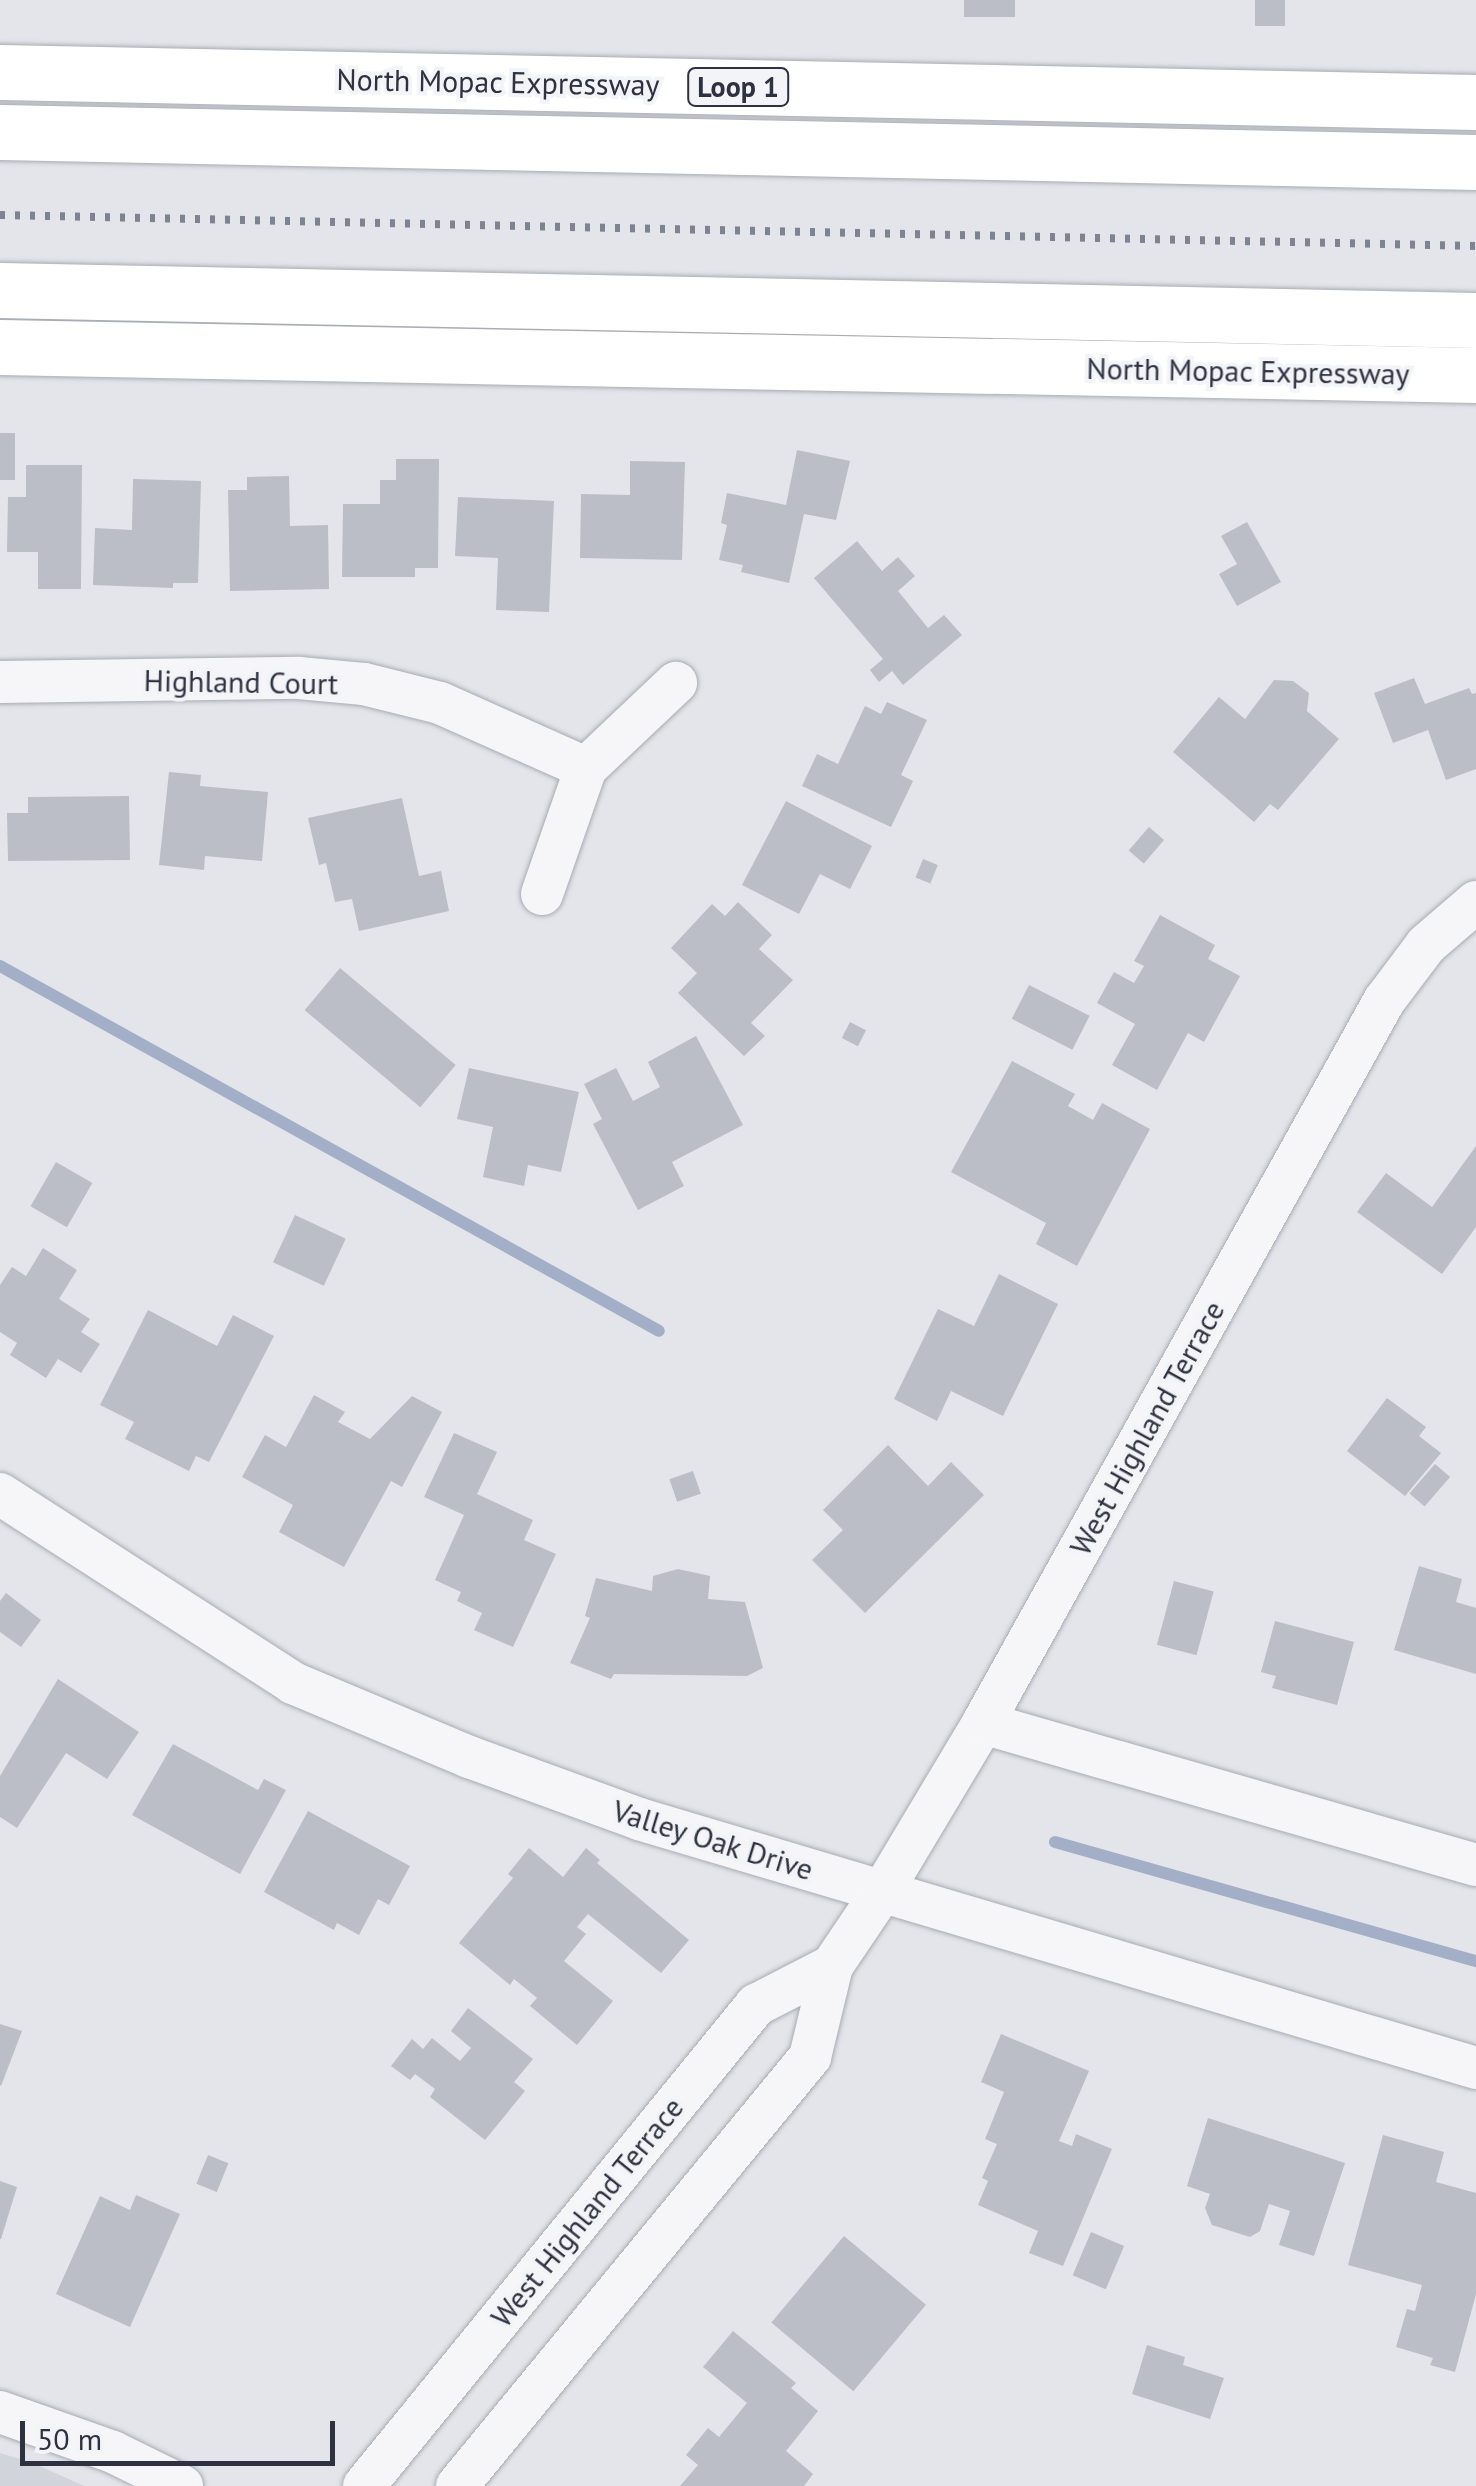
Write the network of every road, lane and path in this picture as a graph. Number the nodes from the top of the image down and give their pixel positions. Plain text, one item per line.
1 (0, 72) edge
2 (1476, 102) edge
3 (0, 132) edge
4 (1476, 162) edge
5 (0, 290) edge
6 (1476, 320) edge
7 (0, 346) edge
8 (1476, 375) edge
9 (0, 682) edge
10 (676, 683) dead end
11 (586, 768) junction
12 (542, 894) dead end
13 (1476, 902) edge
14 (0, 1494) edge
15 (983, 1723) junction
16 (1476, 1865) edge
17 (882, 1892) junction
18 (832, 1966) junction
19 (1476, 2068) edge
20 (0, 2412) edge
21 (182, 2486) edge
22 (364, 2486) edge
23 (456, 2486) edge

1 - 2 highway, North Mopac Expressway / Loop 1
3 - 4 highway
5 - 6 highway
7 - 8 highway, North Mopac Expressway
9 - 11 street, Highland Court
10 - 11 street
11 - 12 street
13 - 15 street, West Highland Terrace
14 - 17 street, Valley Oak Drive
15 - 16 street
15 - 17 street, West Highland Terrace
17 - 18 street, West Highland Terrace
17 - 19 street, Valley Oak Drive
18 - 22 street, West Highland Terrace
18 - 23 street, West Highland Terrace
20 - 21 street

